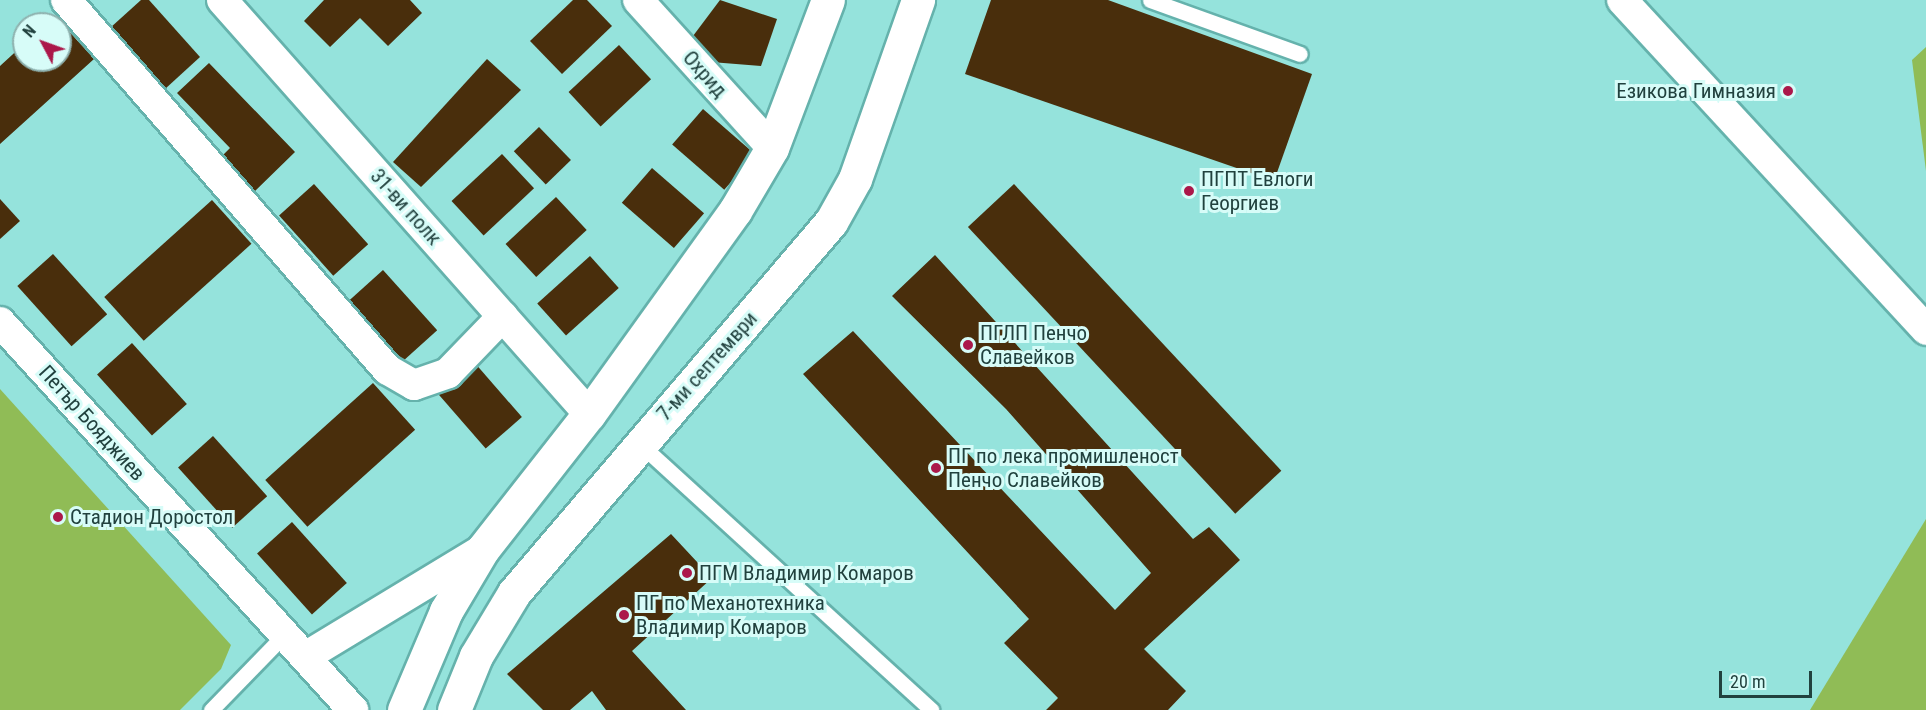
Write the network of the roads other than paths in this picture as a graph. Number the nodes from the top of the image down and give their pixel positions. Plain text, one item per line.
1 (66, 0) edge
2 (222, 0) edge
3 (638, 0) edge
4 (828, 0) edge
5 (918, 0) edge
6 (1150, 0) edge
7 (1622, 0) edge
8 (1300, 54) dead end
9 (772, 148) junction
10 (503, 316) junction
11 (0, 322) edge
12 (1926, 330) edge
13 (589, 414) junction
14 (638, 442) junction
15 (483, 549) junction
16 (285, 634) junction
17 (306, 657) junction
18 (211, 710) edge
19 (353, 710) edge
20 (404, 710) edge
21 (454, 710) edge
22 (931, 710) edge

1 - 10 street
2 - 10 street, 31-ви полк
3 - 9 street, Охрид
4 - 9 main road
5 - 14 main road, 7-ми септември
6 - 8 lane
7 - 12 street
9 - 13 main road
10 - 13 street, 31-ви полк
11 - 16 street, Петър Бояджиев
13 - 15 main road
14 - 21 main road, 7-ми септември
14 - 22 lane
15 - 17 street
15 - 20 main road
16 - 17 street, Петър Бояджиев
16 - 18 lane
17 - 19 street, Петър Бояджиев

